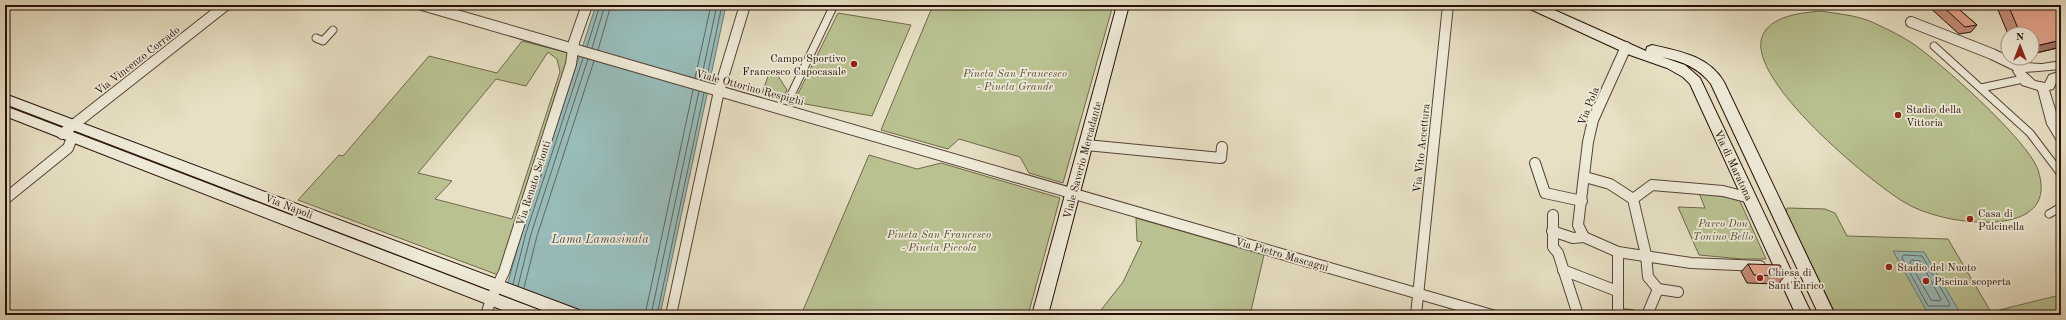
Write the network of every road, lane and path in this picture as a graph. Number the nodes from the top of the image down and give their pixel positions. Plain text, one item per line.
1 (226, 5) edge
2 (422, 5) edge
3 (587, 5) edge
4 (745, 5) edge
5 (834, 5) edge
6 (1123, 5) edge
7 (1448, 5) edge
8 (1532, 5) edge
9 (1911, 22) dead end
10 (332, 30) dead end
11 (320, 41) dead end
12 (1934, 46) dead end
13 (1626, 47) junction
14 (575, 49) junction
15 (2061, 65) edge
16 (2022, 73) junction
17 (2052, 80) edge
18 (1981, 88) junction
19 (716, 90) junction
20 (790, 97) dead end
21 (5, 98) edge
22 (5, 111) edge
23 (70, 132) junction
24 (2061, 138) edge
25 (1086, 145) junction
26 (1222, 147) dead end
27 (1535, 163) dead end
28 (2061, 174) edge
29 (1585, 177) junction
30 (1072, 194) junction
31 (1750, 198) junction
32 (5, 199) edge
33 (1774, 199) junction
34 (1633, 200) junction
35 (1582, 201) junction
36 (2061, 207) edge
37 (2049, 214) dead end
38 (1553, 215) dead end
39 (1552, 231) junction
40 (1584, 237) junction
41 (1618, 252) junction
42 (1646, 255) junction
43 (1782, 267) junction
44 (1563, 270) junction
45 (1658, 289) junction
46 (1617, 291) junction
47 (1678, 292) dead end
48 (497, 294) junction
49 (1419, 294) junction
50 (1618, 314) edge
51 (486, 315) edge
52 (533, 315) edge
53 (573, 315) edge
54 (671, 315) edge
55 (1040, 315) edge
56 (1416, 315) edge
57 (1492, 315) edge
58 (1578, 315) edge
59 (1631, 315) edge
60 (1647, 315) edge
61 (1804, 315) edge
62 (1827, 315) edge

1 - 23 street, Via Vincenzo Corrado
2 - 14 street, Viale Ottorino Respighi
3 - 14 street, Via Renato Scionti
4 - 19 street
5 - 20 street
6 - 25 main road, Viale Saverio Mercadante
7 - 49 street, Via Vito Accettura
8 - 13 main road
9 - 16 street
10 - 11 street
12 - 18 street
13 - 29 street, Via Pola
13 - 31 main road, Via di Maratona
13 - 33 main road, Via di Maratona
14 - 19 street, Viale Ottorino Respighi
14 - 48 street, Via Renato Scionti
15 - 16 street
16 - 17 street
16 - 18 street
17 - 24 street
18 - 28 street
19 - 30 street, Viale Ottorino Respighi
19 - 54 street
21 - 23 main road, Via Napoli
22 - 23 main road, Via Napoli
23 - 32 street, Via Vincenzo Corrado
23 - 48 main road, Via Napoli
25 - 26 street
25 - 30 main road, Viale Saverio Mercadante
27 - 35 street
29 - 34 street
29 - 35 street, Via Pola
30 - 49 street, Via Pietro Mascagni
30 - 55 main road, Viale Saverio Mercadante
31 - 33 main road
31 - 34 street
31 - 43 main road, Via di Maratona
33 - 62 main road, Via di Maratona
34 - 42 street
35 - 40 street, Via Pola
36 - 37 street
38 - 39 street
39 - 40 street
39 - 44 street
40 - 41 street
41 - 42 street
41 - 46 street
42 - 43 street
42 - 45 street
43 - 61 main road, Via di Maratona
44 - 46 street
44 - 58 street
45 - 47 street
45 - 60 street
46 - 50 street
48 - 51 street, Via Renato Scionti
48 - 52 main road, Via Napoli
48 - 53 main road, Via Napoli
49 - 56 street, Via Vito Accettura
49 - 57 street, Via Pietro Mascagni
50 - 59 street

